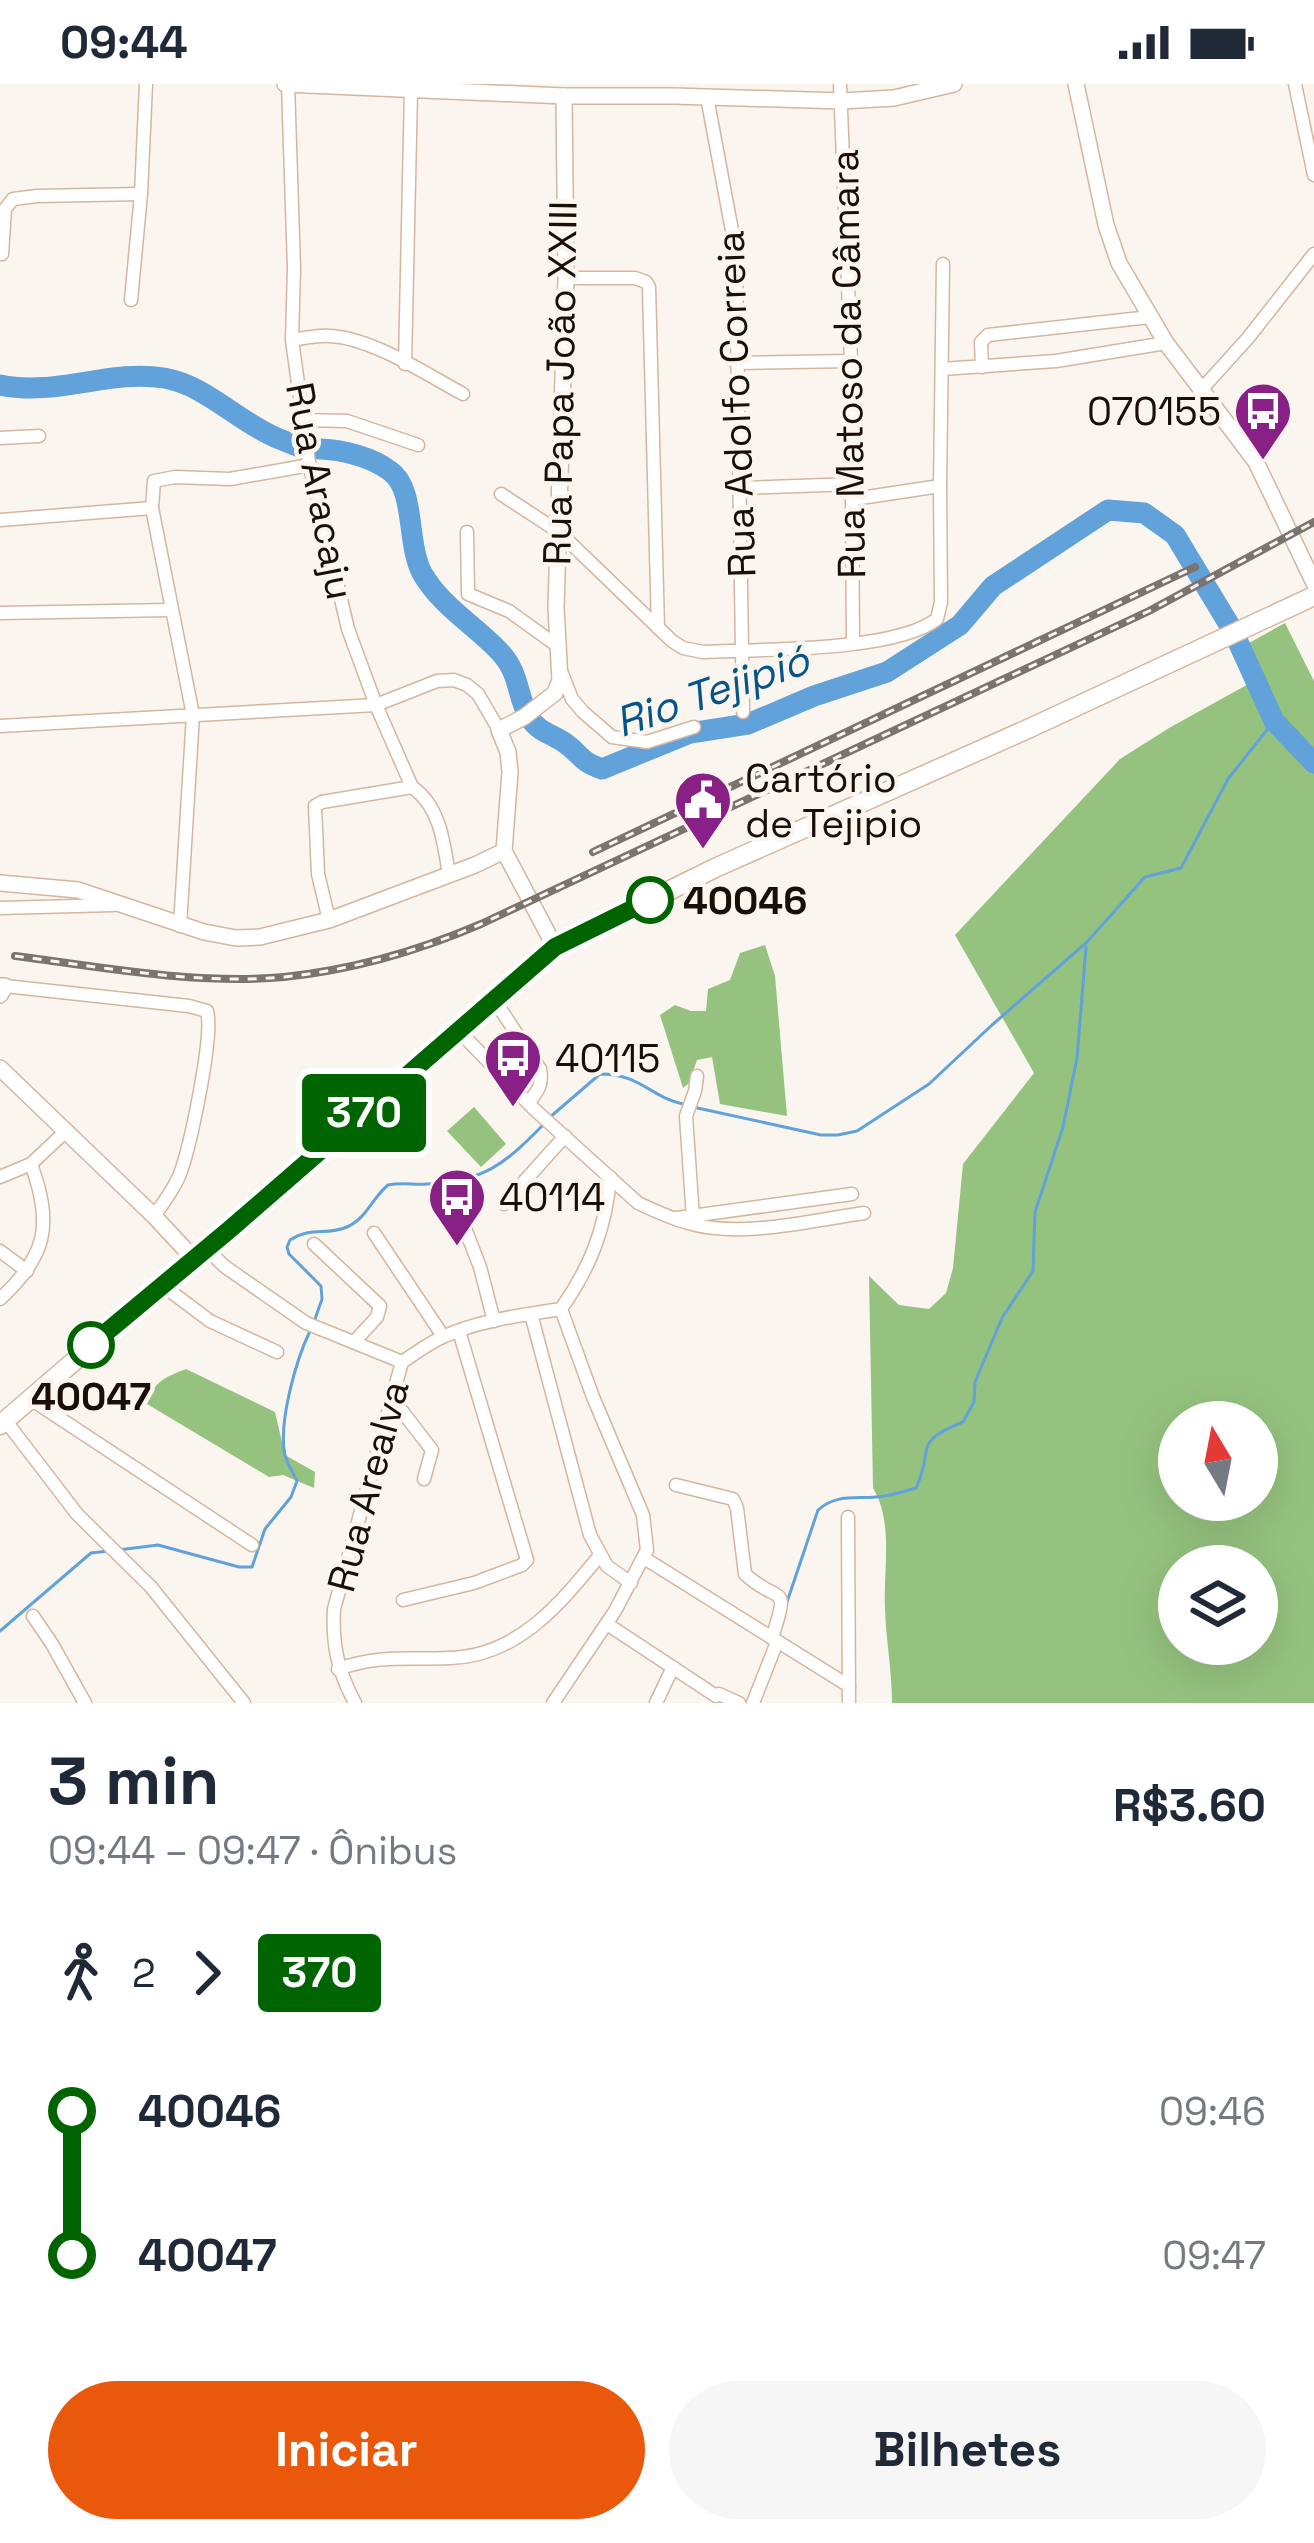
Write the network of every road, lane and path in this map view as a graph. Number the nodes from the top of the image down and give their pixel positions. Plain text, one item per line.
1 (146, 84) edge
2 (286, 84) edge
3 (954, 84) edge
4 (1076, 84) edge
5 (1295, 84) edge
6 (407, 88) edge
7 (841, 93) edge
8 (564, 96) junction
9 (707, 97) junction
10 (1314, 175) edge
11 (141, 194) junction
12 (2, 254) edge
13 (1314, 254) edge
14 (943, 264) dead end
15 (566, 278) junction
16 (131, 300) dead end
17 (1150, 317) junction
18 (292, 340) junction
19 (1166, 343) junction
20 (851, 361) junction
21 (736, 363) junction
22 (405, 364) junction
23 (982, 367) junction
24 (942, 369) junction
25 (1201, 390) junction
26 (463, 394) dead end
27 (303, 422) junction
28 (39, 436) dead end
29 (0, 438) edge
30 (418, 445) dead end
31 (310, 464) junction
32 (940, 486) junction
33 (740, 488) junction
34 (854, 491) junction
35 (501, 494) dead end
36 (152, 508) junction
37 (0, 520) edge
38 (467, 532) dead end
39 (559, 532) junction
40 (1314, 583) edge
41 (1314, 596) edge
42 (171, 610) junction
43 (0, 613) edge
44 (658, 628) junction
45 (854, 644) junction
46 (559, 647) junction
47 (744, 650) junction
48 (561, 670) junction
49 (376, 705) junction
50 (743, 712) dead end
51 (193, 715) junction
52 (0, 726) edge
53 (694, 727) dead end
54 (499, 730) junction
55 (412, 787) junction
56 (504, 851) junction
57 (449, 875) junction
58 (0, 883) edge
59 (119, 904) junction
60 (0, 908) edge
61 (329, 920) junction
62 (179, 926) junction
63 (555, 947) junction
64 (2, 989) edge
65 (495, 1001) junction
66 (459, 1031) junction
67 (528, 1053) junction
68 (0, 1069) edge
69 (504, 1075) junction
70 (697, 1076) dead end
71 (531, 1106) junction
72 (66, 1131) junction
73 (566, 1136) junction
74 (31, 1164) junction
75 (0, 1177) edge
76 (610, 1178) junction
77 (852, 1194) dead end
78 (452, 1195) dead end
79 (504, 1204) dead end
80 (864, 1213) dead end
81 (154, 1216) junction
82 (693, 1220) junction
83 (374, 1233) dead end
84 (314, 1244) dead end
85 (0, 1251) edge
86 (201, 1254) junction
87 (27, 1271) junction
88 (162, 1285) junction
89 (0, 1299) edge
90 (561, 1309) junction
91 (531, 1314) junction
92 (494, 1321) junction
93 (459, 1331) junction
94 (443, 1336) junction
95 (355, 1341) junction
96 (278, 1352) dead end
97 (402, 1362) junction
98 (29, 1398) junction
99 (392, 1398) junction
100 (3, 1422) edge
101 (424, 1479) dead end
102 (676, 1485) dead end
103 (848, 1517) dead end
104 (252, 1545) dead end
105 (600, 1556) junction
106 (644, 1558) junction
107 (631, 1583) junction
108 (403, 1600) dead end
109 (33, 1616) dead end
110 (607, 1624) junction
111 (775, 1640) junction
112 (673, 1667) junction
113 (338, 1669) junction
114 (849, 1686) junction
115 (85, 1703) edge
116 (244, 1703) edge
117 (355, 1703) edge
118 (554, 1703) edge
119 (656, 1703) edge
120 (739, 1703) edge
121 (753, 1703) edge
122 (849, 1703) edge

1 - 11 street
2 - 6 street
2 - 18 street, Rua Aracaju
3 - 7 street
4 - 17 street
5 - 10 street
6 - 8 street
6 - 22 street
7 - 9 street
7 - 20 street, Rua Matoso da Câmara
8 - 9 street
8 - 15 street, Rua Papa João XXIII
9 - 21 street, Rua Adolfo Correia
11 - 12 street
11 - 16 street
13 - 25 street
14 - 24 street
15 - 39 street, Rua Papa João XXIII
15 - 44 street
17 - 19 street
17 - 23 street
18 - 22 street
18 - 27 street, Rua Aracaju
19 - 23 street
19 - 25 street
20 - 21 street
20 - 34 street, Rua Matoso da Câmara
21 - 33 street, Rua Adolfo Correia
22 - 26 street
23 - 24 street
24 - 32 street
25 - 40 street
27 - 30 street
27 - 31 street, Rua Aracaju
28 - 29 street
31 - 36 street
31 - 49 street, Rua Aracaju
32 - 34 street
32 - 45 street
33 - 34 street
33 - 47 street, Rua Adolfo Correia
34 - 45 street, Rua Matoso da Câmara
35 - 39 street
36 - 37 street
36 - 42 street
38 - 46 street
39 - 44 street
39 - 46 street, Rua Papa João XXIII
41 - 63 main road
42 - 43 street
42 - 51 street
44 - 47 street
45 - 47 street
46 - 48 street, Rua Papa João XXIII
47 - 50 street, Rua Adolfo Correia
48 - 53 street, Rua Papa João XXIII
48 - 54 street, Rua Papa João XXIII
49 - 51 street
49 - 54 street
49 - 55 street, Rua Aracaju
51 - 52 street
51 - 62 street
54 - 56 street
55 - 57 street, Rua Aracaju
55 - 61 street
56 - 57 street
56 - 63 street
57 - 61 street
58 - 59 street
59 - 60 street
59 - 62 street
61 - 62 street
63 - 65 main road
64 - 81 street
65 - 66 main road
65 - 67 street
66 - 69 street
66 - 86 main road
67 - 69 street
67 - 71 street
68 - 72 street
69 - 71 street
70 - 82 street
71 - 73 street
72 - 74 street
72 - 81 street
73 - 76 street
73 - 79 street
74 - 75 street
74 - 87 street
76 - 82 street
76 - 90 street
77 - 82 street
78 - 92 street
80 - 82 street
81 - 86 street
83 - 94 street
84 - 95 street
85 - 87 street
86 - 88 main road
86 - 95 street
87 - 89 street
88 - 96 street
88 - 98 main road
90 - 91 street, Rua Arealva
90 - 106 street
91 - 92 street, Rua Arealva
91 - 105 street
92 - 93 street, Rua Arealva
93 - 94 street, Rua Arealva
93 - 108 street
94 - 97 street, Rua Arealva
95 - 97 street
97 - 99 street, Rua Arealva
98 - 100 main road
98 - 104 street
99 - 101 street
99 - 113 street, Rua Arealva
100 - 116 street
102 - 111 street
103 - 114 street
105 - 107 street
105 - 113 street
106 - 107 street
106 - 111 street
107 - 110 street
109 - 115 street
110 - 112 street
110 - 118 street
111 - 114 street
111 - 121 street
112 - 119 street
112 - 120 street
113 - 117 street, Rua Arealva
114 - 122 street

